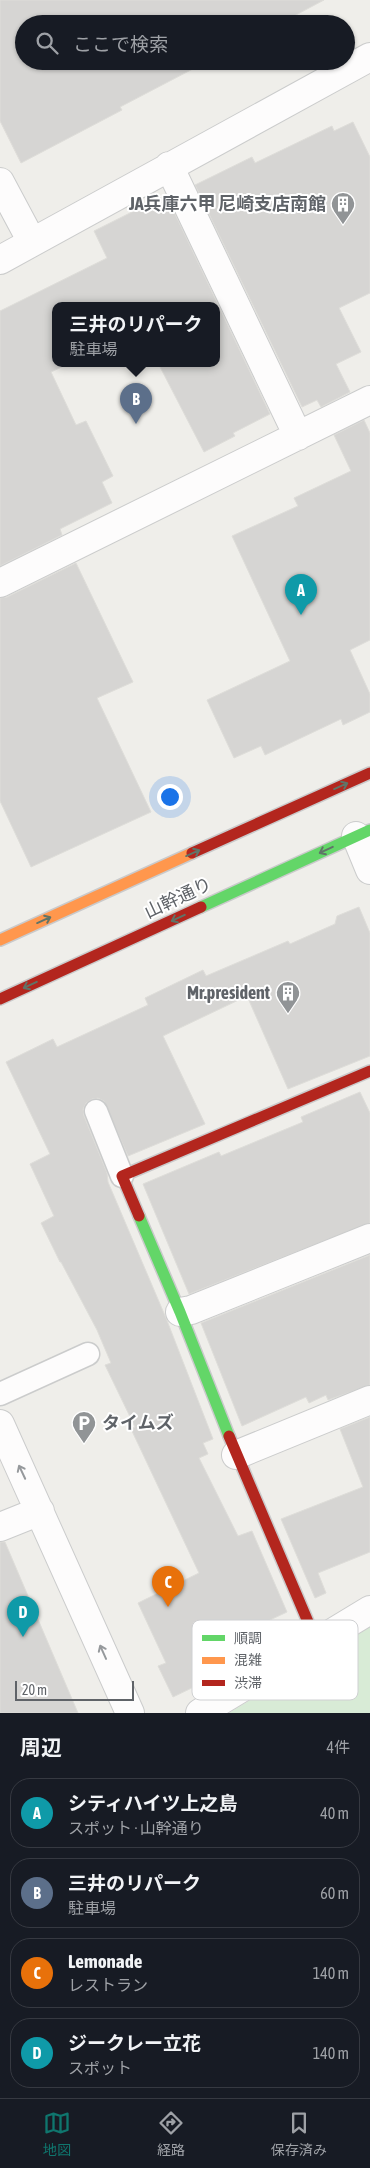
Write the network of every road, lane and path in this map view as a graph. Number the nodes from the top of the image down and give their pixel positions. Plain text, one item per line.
1 (370, 58) edge
2 (355, 66) edge
3 (348, 70) edge
4 (169, 166) junction
5 (0, 182) edge
6 (32, 242) junction
7 (0, 260) edge
8 (370, 400) edge
9 (298, 436) junction
10 (0, 583) edge
11 (370, 773) edge
12 (363, 833) edge
13 (370, 870) edge
14 (0, 940) edge
15 (0, 999) edge
16 (370, 1071) edge
17 (96, 1111) dead end
18 (122, 1176) junction
19 (370, 1238) edge
20 (180, 1312) junction
21 (88, 1354) dead end
22 (0, 1394) edge
23 (370, 1400) edge
24 (0, 1424) edge
25 (236, 1455) junction
26 (40, 1511) junction
27 (0, 1527) edge
28 (370, 1610) edge
29 (307, 1620) edge
30 (354, 1620) edge
31 (222, 1700) edge
32 (130, 1713) edge
33 (200, 1713) edge

1 - 2 street
3 - 4 street
4 - 6 street
4 - 9 street
5 - 6 street
6 - 7 street
8 - 9 street
9 - 10 street
14 -> 11 street, 山幹通り
12 - 13 street
12 -> 15 street, 山幹通り
16 - 18 street
17 - 18 lane
18 - 20 street
19 - 20 street
20 - 25 street
21 - 22 lane
23 - 25 street
26 -> 24 street
25 - 29 street
26 - 27 street
32 -> 26 street
28 - 30 street
31 - 33 street

